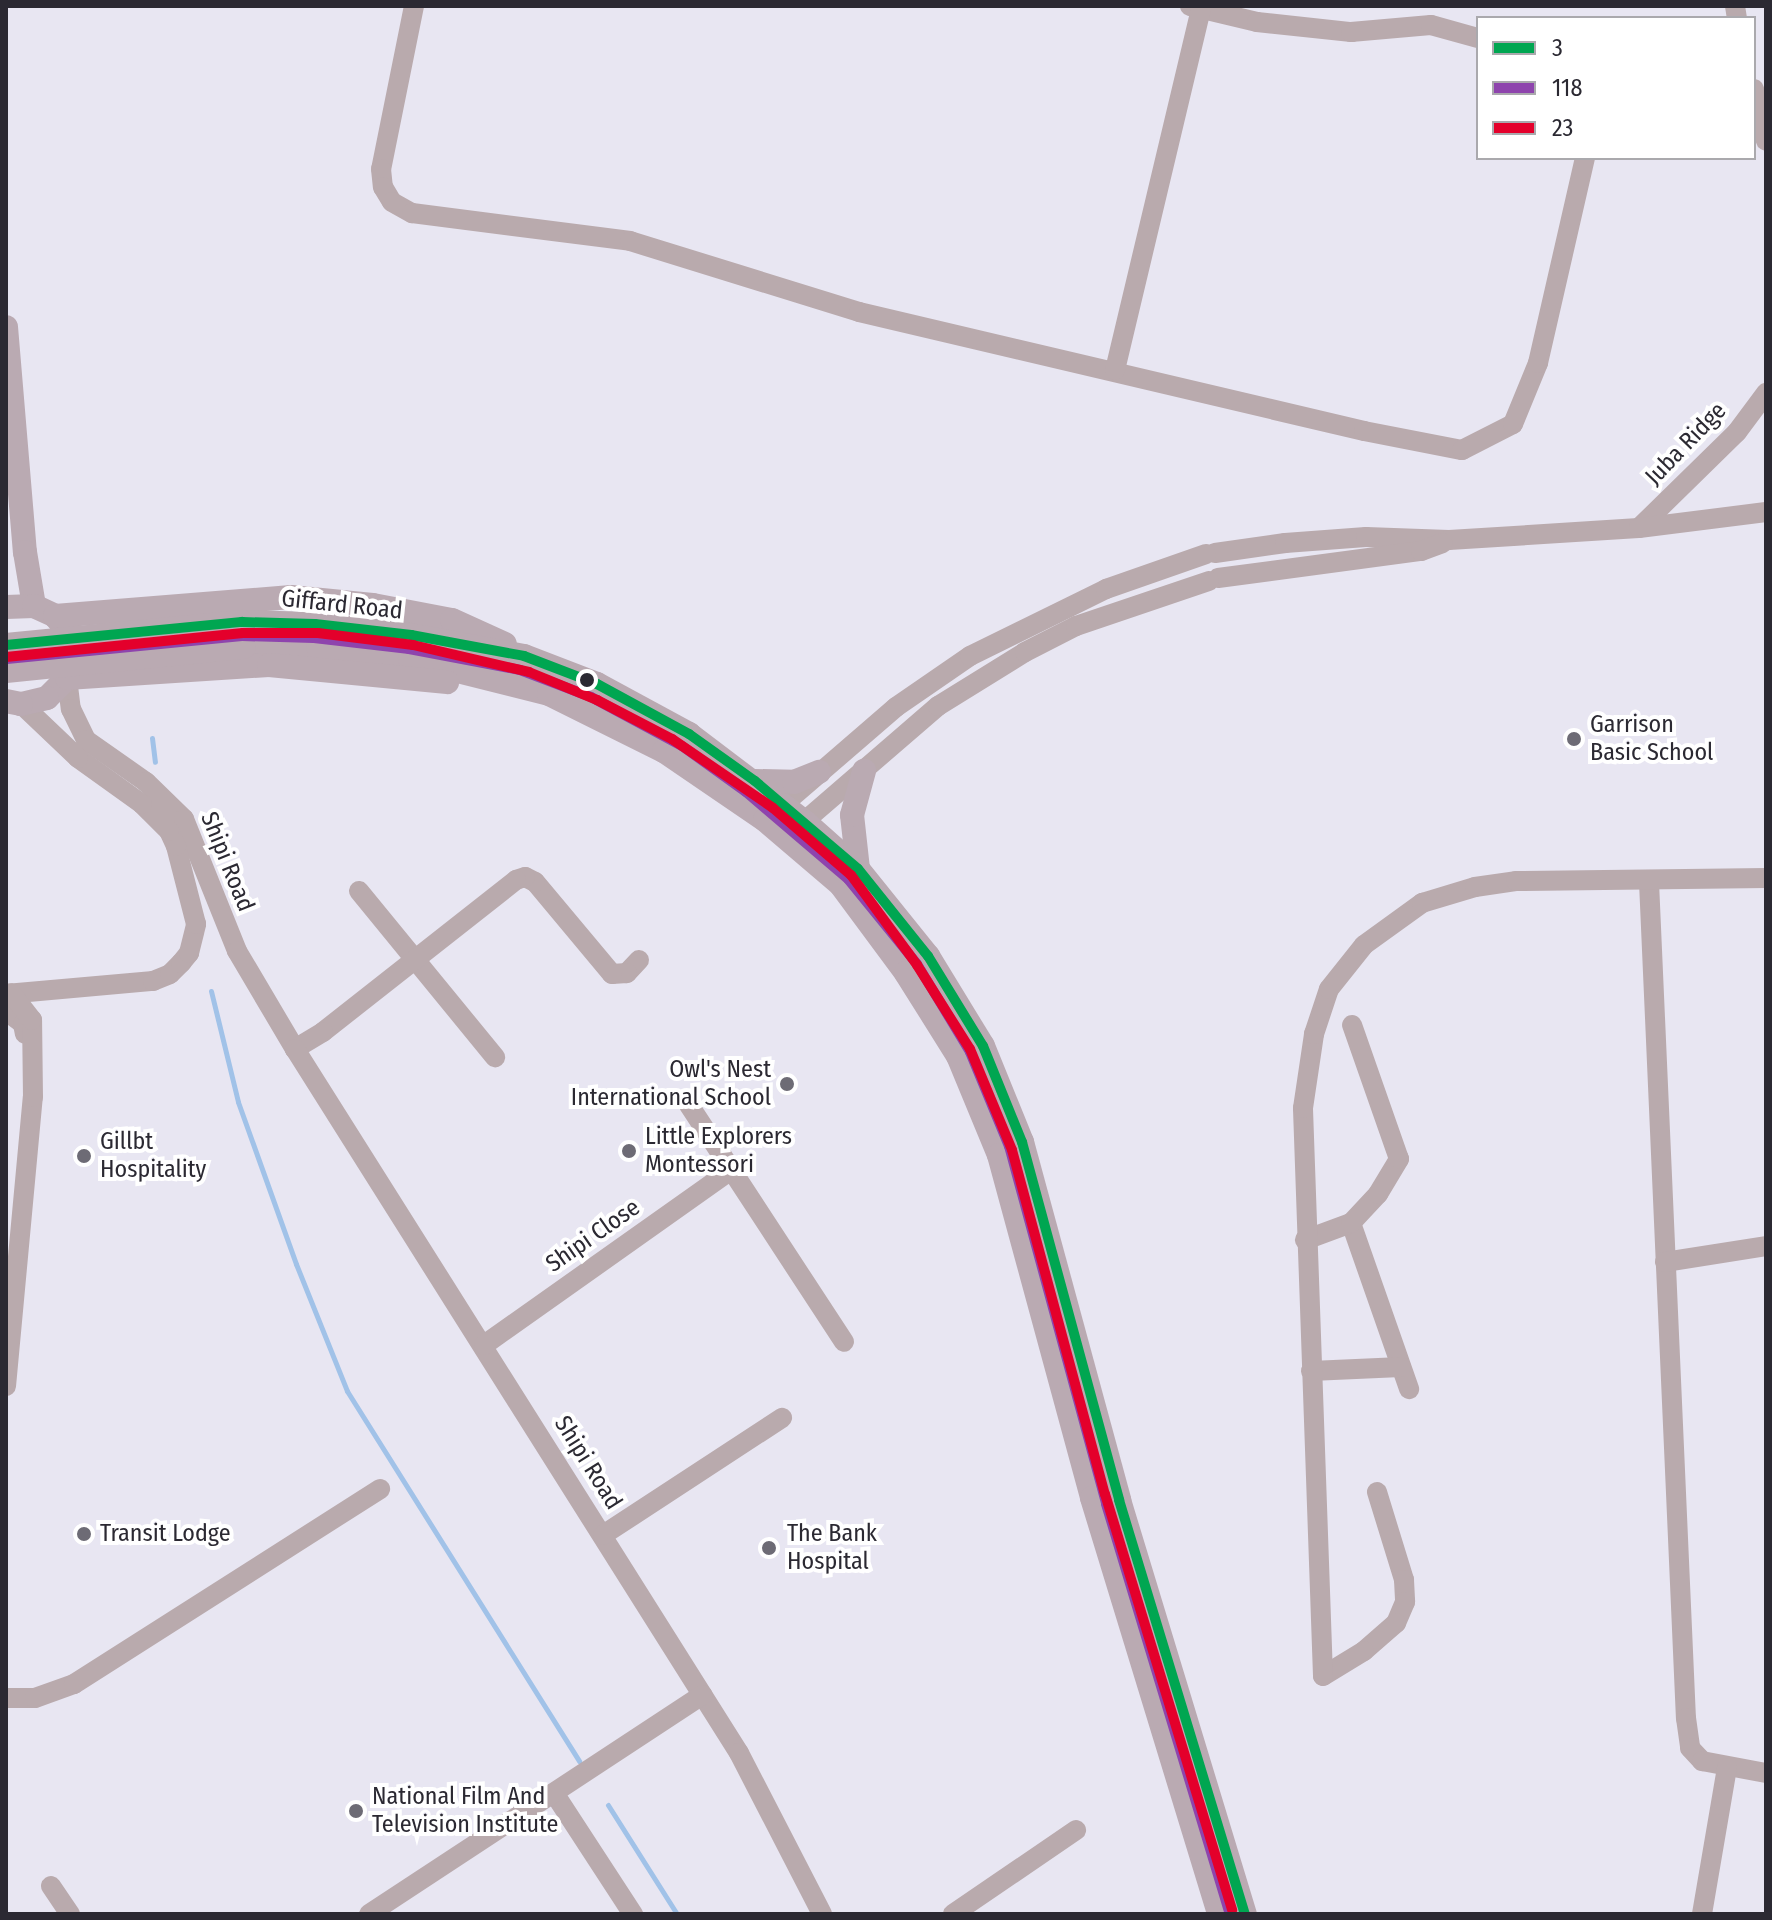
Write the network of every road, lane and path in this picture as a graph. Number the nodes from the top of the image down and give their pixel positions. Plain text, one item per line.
1 (414, 6) edge
2 (1198, 7) edge
3 (1476, 37) edge
4 (1756, 98) edge
5 (1766, 141) edge
6 (1585, 160) edge
7 (6, 327) edge
8 (1115, 370) junction
9 (1766, 393) edge
10 (1766, 512) edge
11 (1639, 528) junction
12 (1449, 540) junction
13 (6, 607) edge
14 (44, 611) junction
15 (6, 645) edge
16 (524, 656) junction
17 (6, 671) edge
18 (67, 678) junction
19 (526, 686) junction
20 (14, 703) edge
21 (864, 771) junction
22 (819, 772) junction
23 (755, 781) junction
24 (774, 812) junction
25 (796, 829) junction
26 (858, 869) junction
27 (1766, 878) edge
28 (1649, 882) junction
29 (359, 891) dead end
30 (639, 960) dead end
31 (415, 962) junction
32 (8, 999) edge
33 (1352, 1025) dead end
34 (295, 1049) junction
35 (495, 1057) dead end
36 (689, 1105) dead end
37 (731, 1170) junction
38 (1351, 1223) junction
39 (1305, 1240) junction
40 (1766, 1246) edge
41 (1665, 1262) junction
42 (844, 1342) dead end
43 (484, 1345) junction
44 (1401, 1367) junction
45 (1311, 1371) junction
46 (6, 1386) edge
47 (1409, 1389) dead end
48 (782, 1418) dead end
49 (380, 1489) dead end
50 (1377, 1492) dead end
51 (603, 1535) junction
52 (703, 1695) junction
53 (6, 1698) edge
54 (1727, 1768) junction
55 (1766, 1773) edge
56 (554, 1793) junction
57 (1076, 1830) dead end
58 (51, 1886) dead end
59 (70, 1914) edge
60 (369, 1914) edge
61 (633, 1914) edge
62 (822, 1914) edge
63 (953, 1914) edge
64 (1219, 1914) edge
65 (1245, 1914) edge
66 (1702, 1914) edge

1 - 8 street
2 - 3 street
2 - 8 street
4 - 5 street
6 - 8 street
7 - 14 main road
9 - 11 street, Juba Ridge
10 - 11 street
11 - 12 street
12 - 21 street
12 - 22 street
13 - 14 main road, Giffard Road
14 - 16 main road, Giffard Road
14 - 18 main road
15 - 16 main road, Giffard Road, bridge
16 - 23 main road, Giffard Road
17 - 19 main road, Giffard Road, bridge
18 - 19 main road, Giffard Road
18 - 20 main road
18 - 34 street, Shipi Road
19 - 24 main road, Giffard Road
20 - 32 street
21 - 25 street
21 - 26 main road
22 - 23 main road
22 - 24 street
23 - 24 main road, Giffard Road
24 - 25 main road, Giffard Road
25 - 26 main road, Giffard Road
25 - 64 main road, Giffard Road
26 - 65 main road, Giffard Road
27 - 28 street
28 - 39 street
28 - 41 street
29 - 31 street
30 - 31 street
31 - 34 street
31 - 35 street
32 - 46 street
33 - 38 street
34 - 43 street, Shipi Road
36 - 37 street
37 - 42 street
37 - 43 street, Shipi Close
38 - 39 street
38 - 44 street
39 - 45 street
40 - 41 street
41 - 54 street
43 - 51 street, Shipi Road
44 - 45 street
44 - 47 street
45 - 50 street
48 - 51 street
49 - 53 street
51 - 52 street, Shipi Road
52 - 56 street
52 - 62 street, Shipi Road
54 - 55 street
54 - 66 street
56 - 60 street
56 - 61 street
57 - 63 street
58 - 59 street

